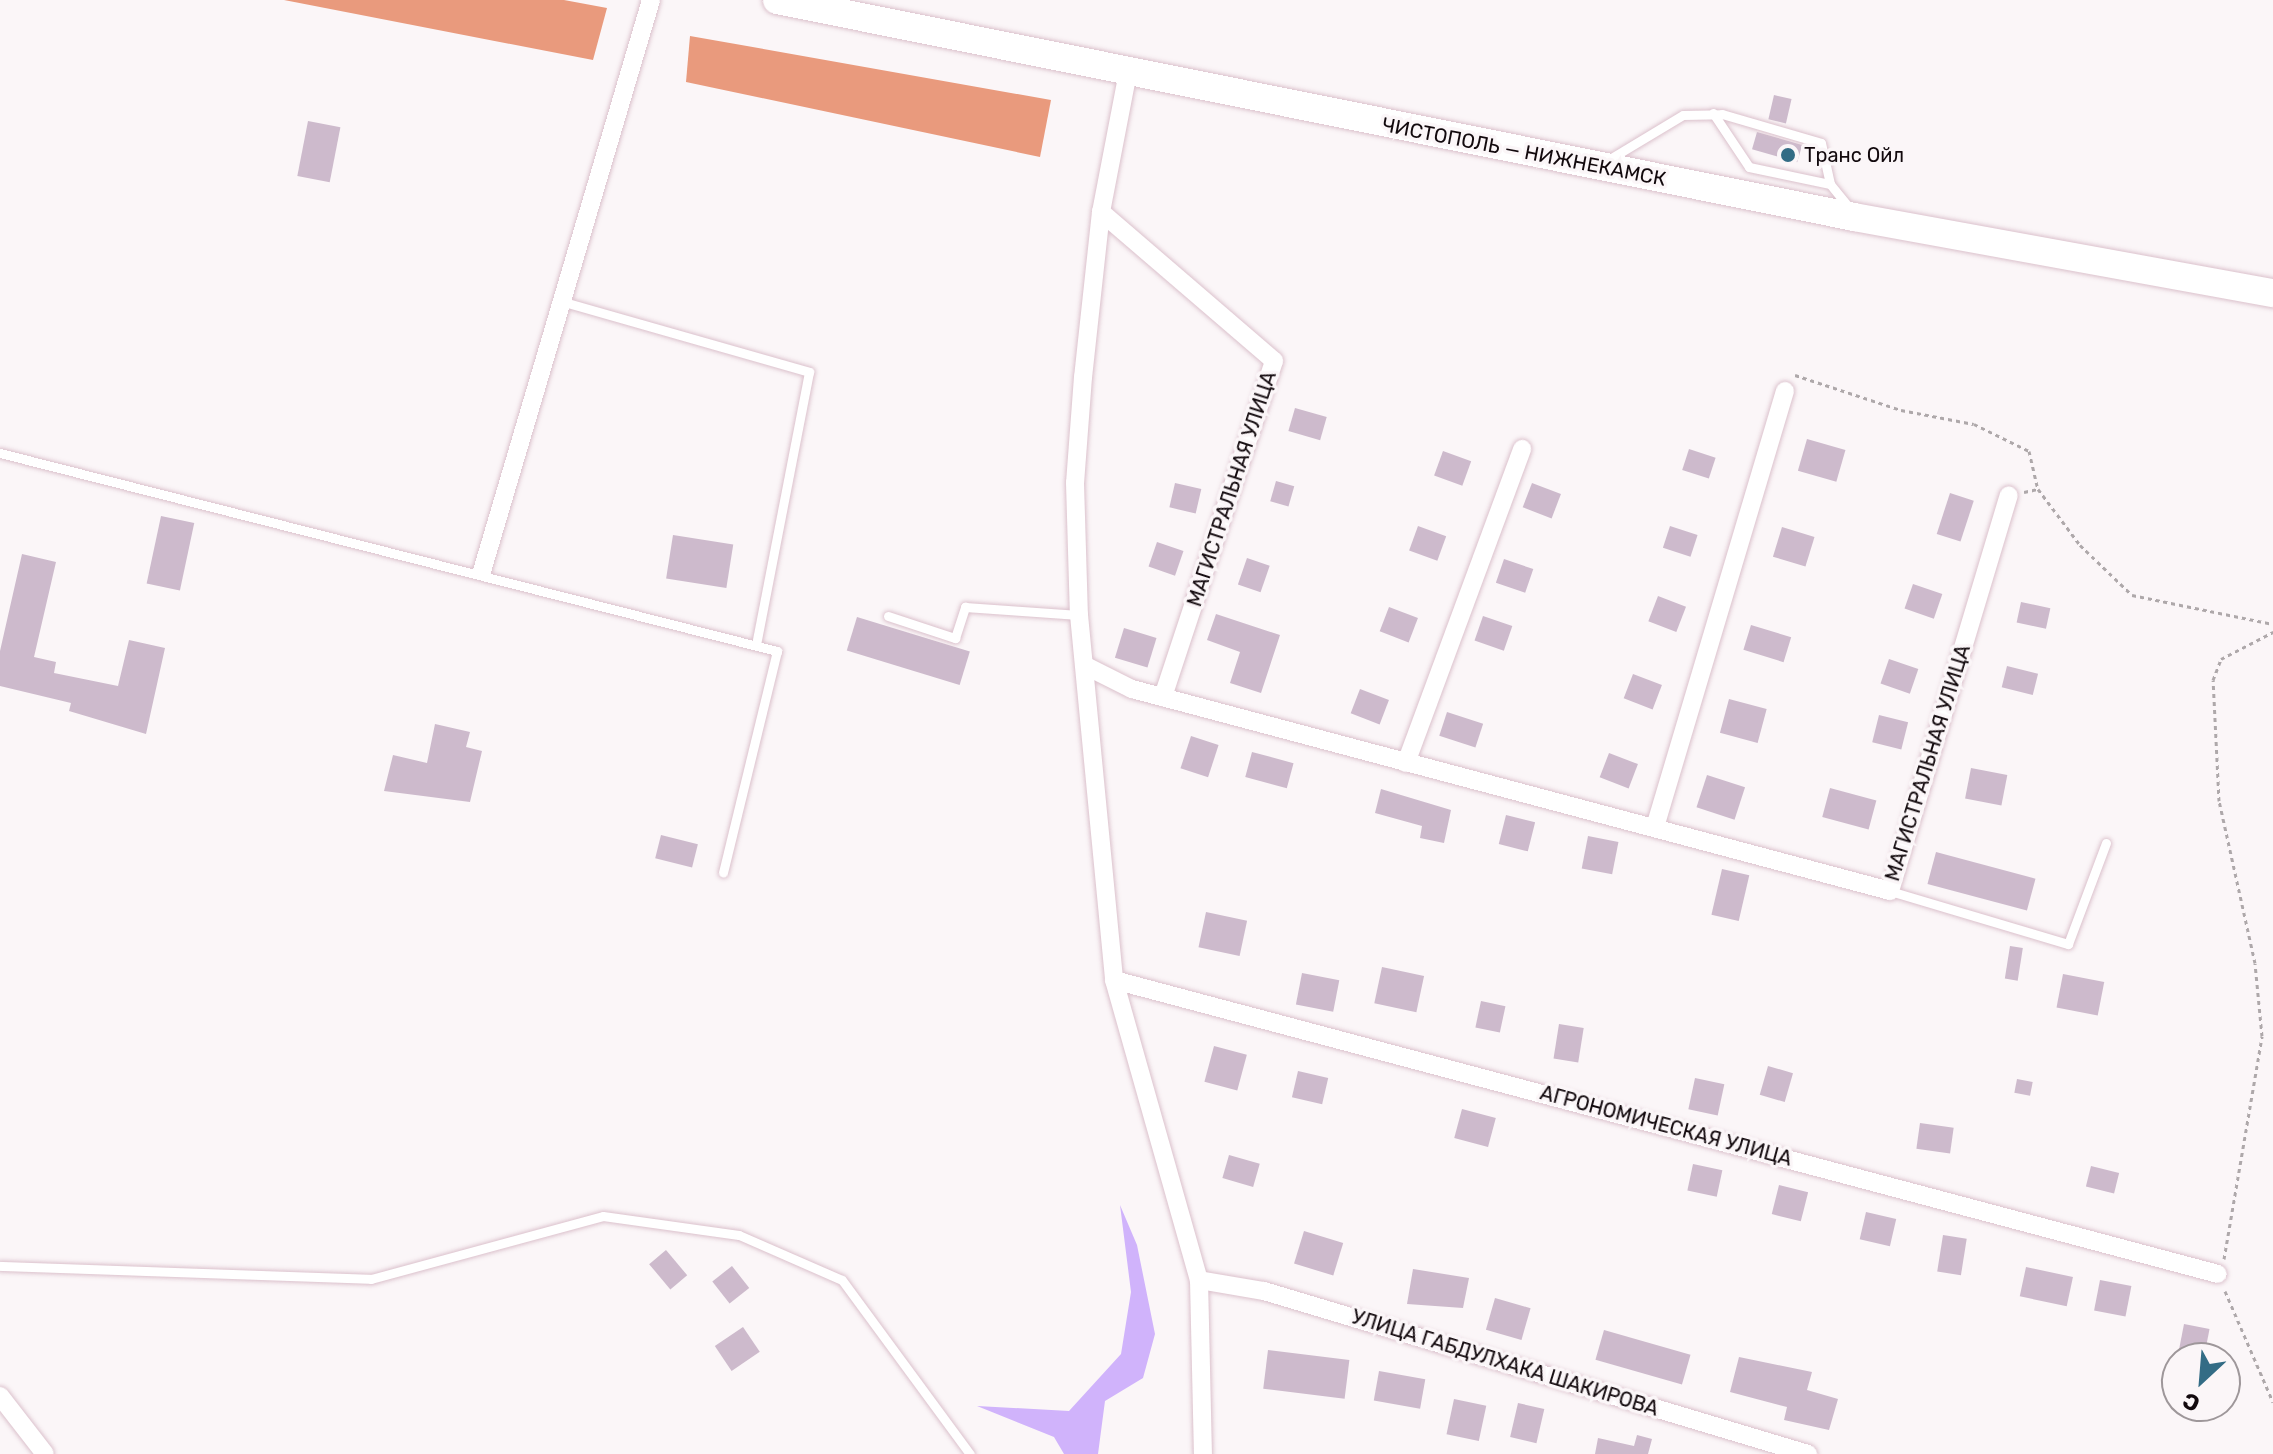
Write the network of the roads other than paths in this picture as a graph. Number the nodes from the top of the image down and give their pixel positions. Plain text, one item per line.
1 (651, 0) edge
2 (777, 0) edge
3 (1128, 72) junction
4 (1713, 113) junction
5 (1594, 166) junction
6 (1830, 184) junction
7 (1101, 212) junction
8 (1854, 217) junction
9 (2273, 293) edge
10 (564, 302) junction
11 (1785, 391) road end
12 (1522, 449) dead end
13 (0, 453) edge
14 (2009, 495) road end
15 (482, 571) junction
16 (1079, 615) junction
17 (888, 616) dead end
18 (756, 645) junction
19 (1084, 665) junction
20 (1163, 697) junction
21 (1406, 763) junction
22 (1655, 827) junction
23 (2106, 843) dead end
24 (723, 872) dead end
25 (1890, 891) junction
26 (1114, 980) junction
27 (0, 1266) edge
28 (2218, 1274) road end
29 (1199, 1280) junction
30 (0, 1396) edge
31 (45, 1454) edge
32 (970, 1454) edge
33 (1203, 1454) edge
34 (1808, 1454) edge

1 - 10 street
2 - 3 main road, ЧИСТОПОЛЬ — НИЖНЕКАМСК
3 - 5 main road, ЧИСТОПОЛЬ — НИЖНЕКАМСК
3 - 7 street
4 - 5 lane
4 - 6 lane
4 - 6 lane
5 - 8 main road, ЧИСТОПОЛЬ — НИЖНЕКАМСК
6 - 8 lane
7 - 16 street
7 - 20 street, МАГИСТРАЛЬНАЯ УЛИЦА
8 - 9 main road, ЧИСТОПОЛЬ — НИЖНЕКАМСК
10 - 15 street
10 - 18 lane
11 - 22 street
12 - 21 street
13 - 15 lane
14 - 25 street, МАГИСТРАЛЬНАЯ УЛИЦА
15 - 18 lane
16 - 17 lane
16 - 19 street
18 - 24 lane
19 - 20 street, МАГИСТРАЛЬНАЯ УЛИЦА
19 - 26 street
20 - 21 street, МАГИСТРАЛЬНАЯ УЛИЦА
21 - 22 street, МАГИСТРАЛЬНАЯ УЛИЦА
22 - 25 street, МАГИСТРАЛЬНАЯ УЛИЦА
23 - 25 lane
26 - 28 street, АГРОНОМИЧЕСКАЯ УЛИЦА
26 - 29 street
27 - 32 lane
29 - 33 street
29 - 34 street, УЛИЦА ГАБДУЛХАКА ШАКИРОВА
30 - 31 street

